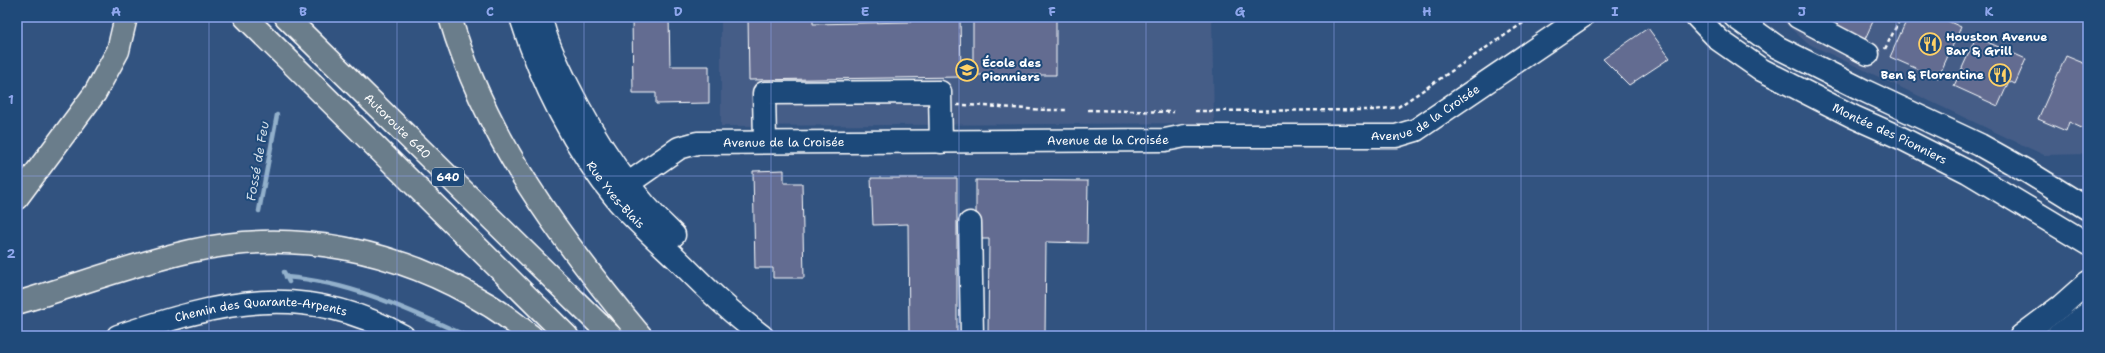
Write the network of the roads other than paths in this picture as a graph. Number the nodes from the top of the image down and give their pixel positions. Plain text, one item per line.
1 (126, 17) edge
2 (245, 17) edge
3 (286, 17) edge
4 (450, 17) edge
5 (1582, 17) edge
6 (1697, 17) edge
7 (1735, 17) edge
8 (1798, 17) edge
9 (532, 23) edge
10 (1868, 54) dead end
11 (765, 141) junction
12 (942, 142) junction
13 (619, 188) junction
14 (17, 198) edge
15 (2088, 208) edge
16 (970, 223) dead end
17 (2088, 244) edge
18 (2088, 282) edge
19 (17, 303) edge
20 (2088, 313) edge
21 (118, 336) edge
22 (403, 336) edge
23 (531, 336) edge
24 (567, 336) edge
25 (611, 336) edge
26 (641, 336) edge
27 (762, 336) edge
28 (768, 336) edge
29 (972, 336) edge
30 (2021, 336) edge
31 (2058, 336) edge

1 - 14 highway
2 - 24 highway, 640
3 - 25 highway, Autoroute 640 / 640
4 - 26 highway
5 - 12 street, Avenue de la Croisée
6 - 17 street, Montée des Pionniers
7 - 15 street
8 - 10 street
9 - 13 street, Rue Yves-Blais
11 - 12 street, Avenue de la Croisée
11 - 12 street
11 - 13 street, Avenue de la Croisée
13 - 27 street, Rue Yves-Blais
13 - 28 street, Rue Yves-Blais
16 - 29 street
18 - 30 street
19 - 23 highway
20 - 31 street
21 - 22 street, Chemin des Quarante-Arpents

